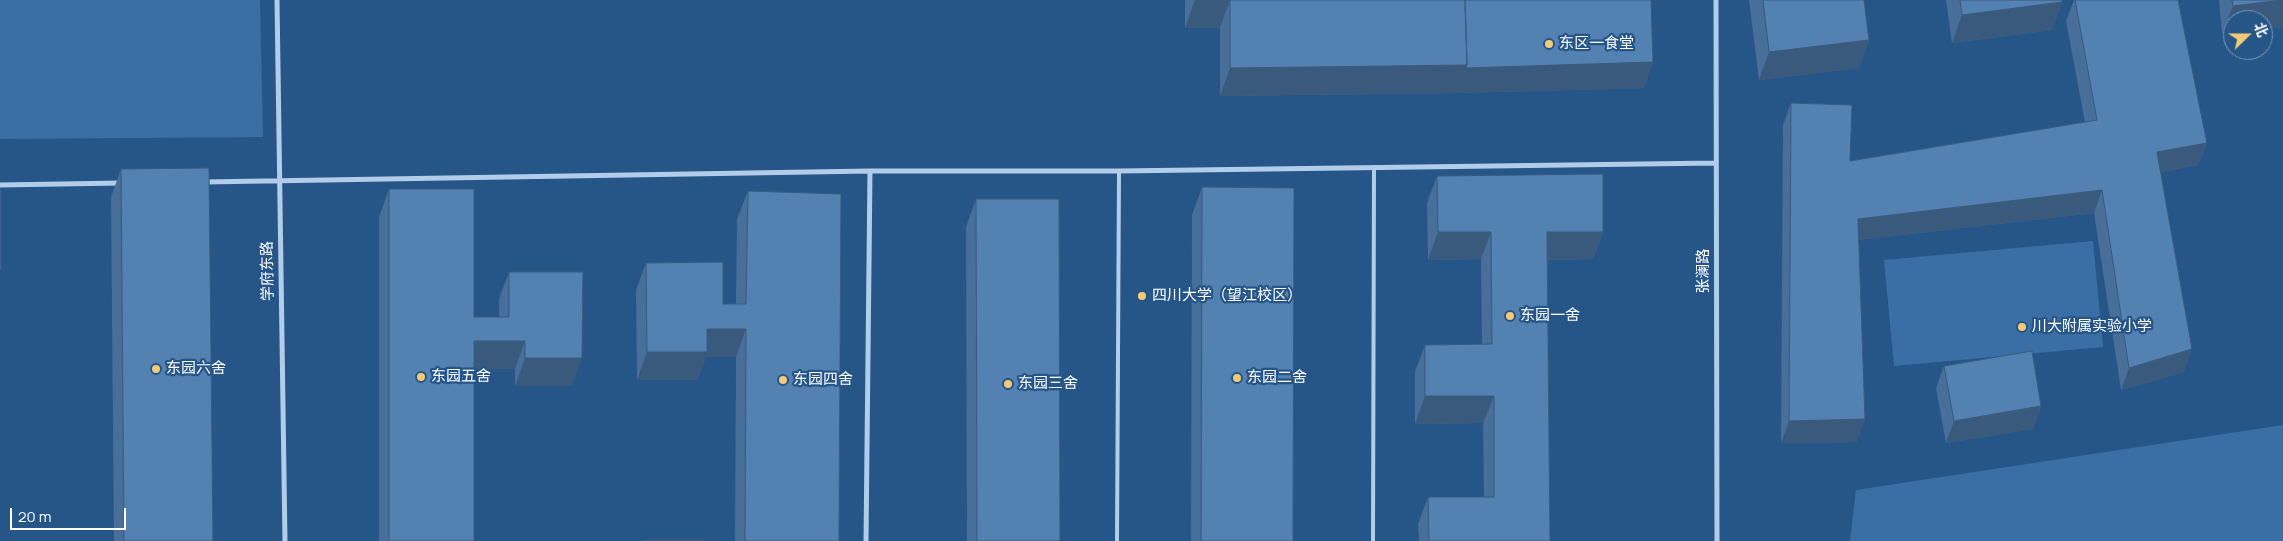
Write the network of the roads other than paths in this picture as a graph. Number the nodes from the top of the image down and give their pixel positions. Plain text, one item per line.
1 (277, 0) edge
2 (1716, 0) edge
3 (1716, 163) junction
4 (1374, 168) junction
5 (1119, 171) junction
6 (870, 172) junction
7 (279, 180) junction
8 (199, 182) edge
9 (130, 183) edge
10 (0, 185) edge
11 (285, 541) edge
12 (866, 541) edge
13 (1117, 541) edge
14 (1373, 541) edge
15 (1717, 541) edge

1 - 7 street, 学府东路
2 - 3 street, 张澜路
3 - 4 street
3 - 15 street, 张澜路
4 - 5 street
4 - 14 lane
5 - 6 street
5 - 13 lane
6 - 7 street
6 - 12 street
7 - 8 street
7 - 11 street, 学府东路
9 - 10 street

